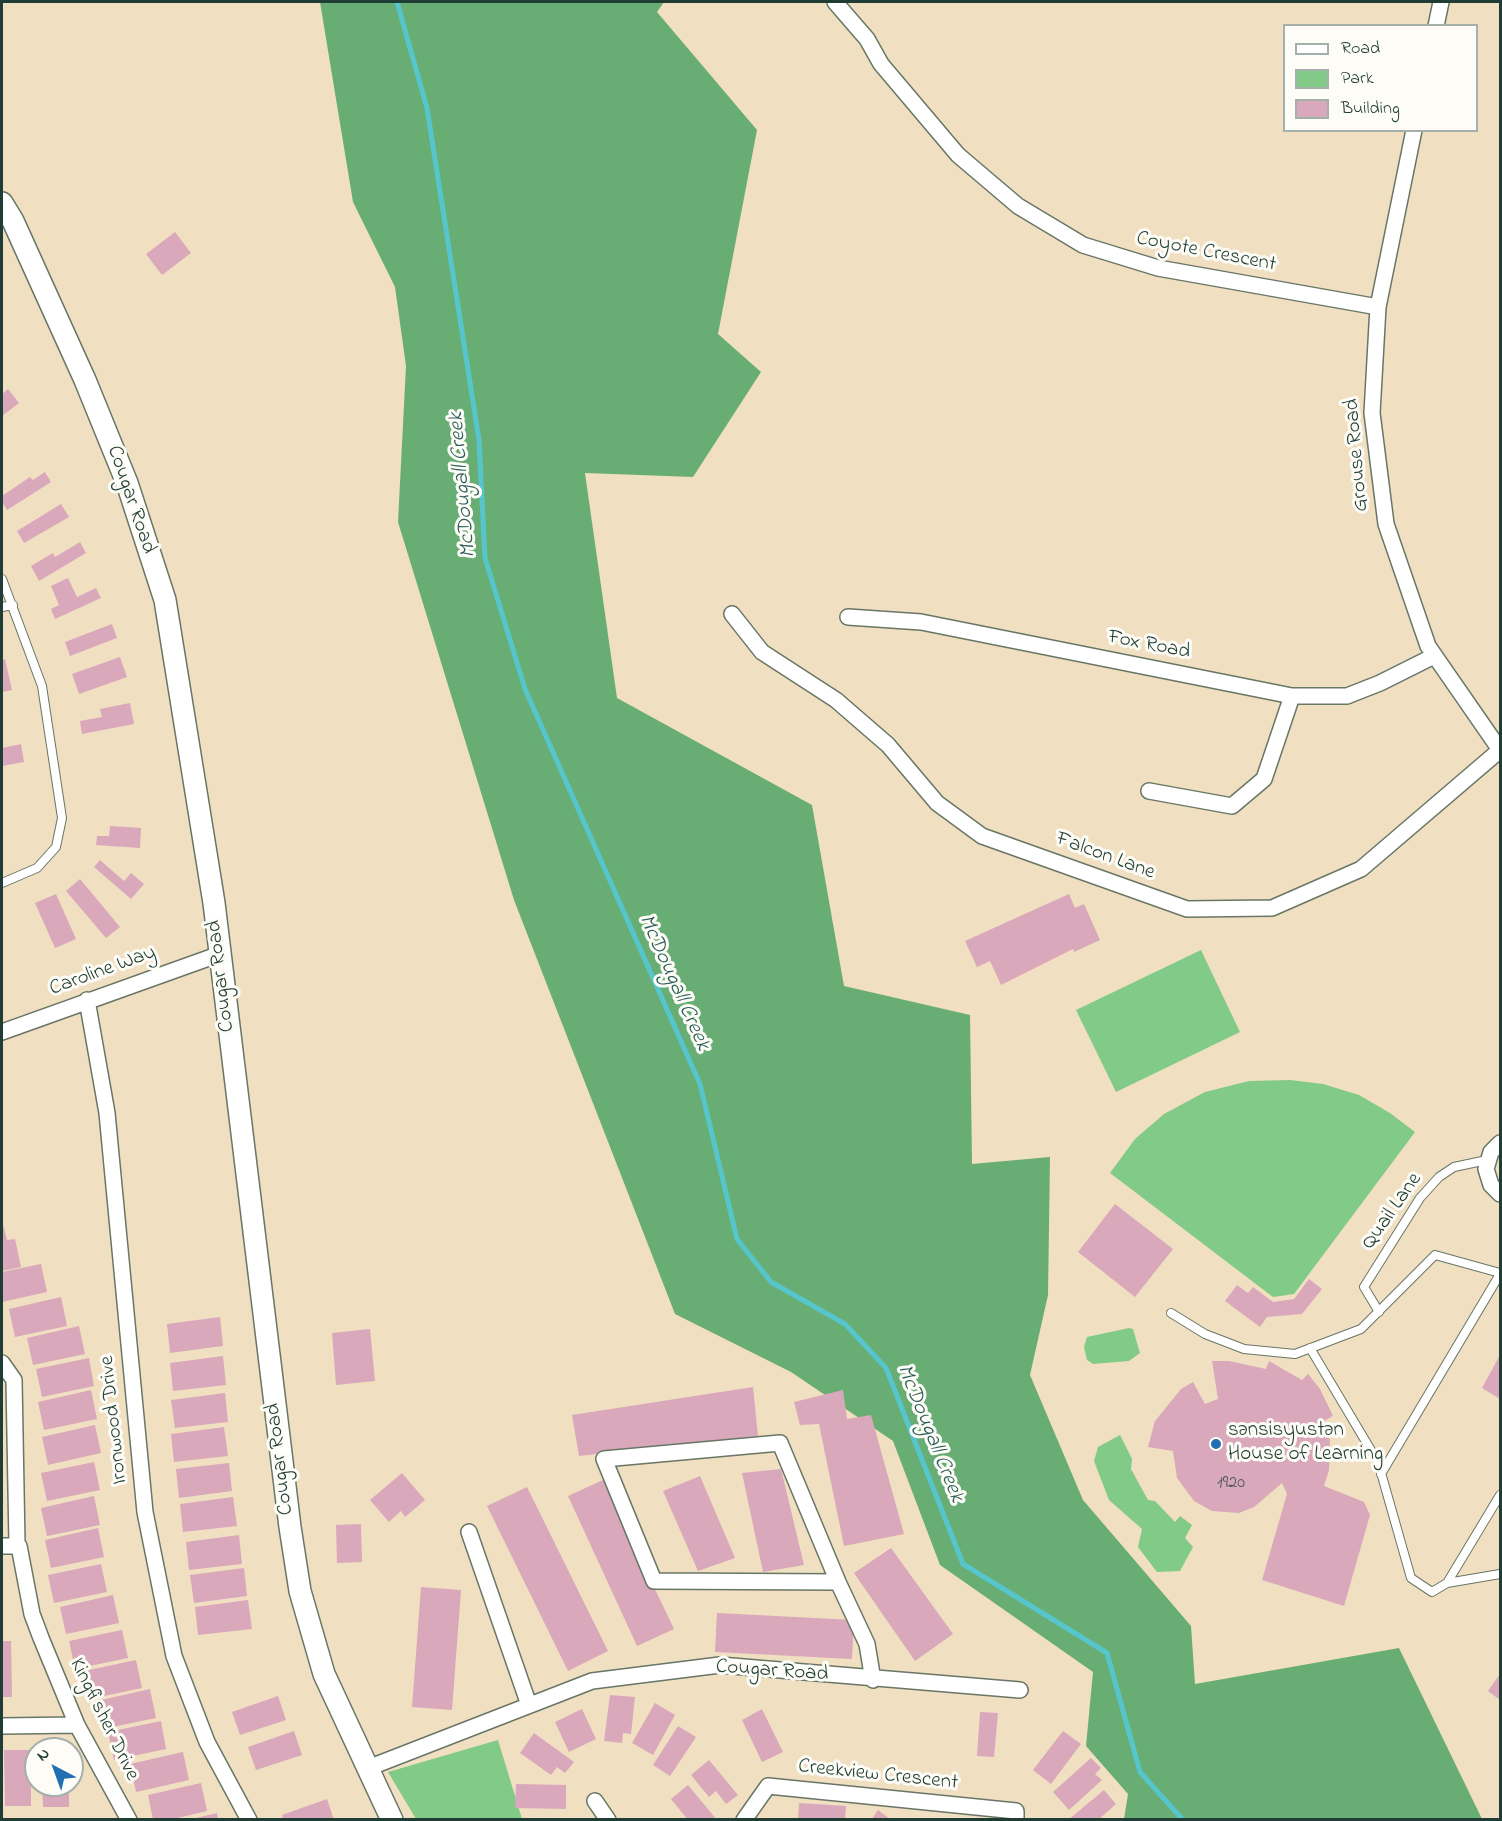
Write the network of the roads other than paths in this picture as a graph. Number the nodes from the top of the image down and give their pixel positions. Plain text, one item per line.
1 (835, 2) edge
2 (1441, 2) edge
3 (1436, 24) edge
4 (1414, 132) edge
5 (2, 203) edge
6 (1378, 307) junction
7 (2, 579) edge
8 (13, 605) junction
9 (2, 607) edge
10 (732, 614) dead end
11 (848, 617) dead end
12 (1434, 656) junction
13 (1292, 696) junction
14 (1500, 750) edge
15 (1149, 791) dead end
16 (2, 883) edge
17 (220, 954) junction
18 (87, 1000) junction
19 (2, 1032) edge
20 (1500, 1143) edge
21 (1487, 1160) junction
22 (1500, 1194) edge
23 (1500, 1274) edge
24 (1379, 1312) junction
25 (1172, 1313) dead end
26 (1310, 1348) junction
27 (2, 1363) edge
28 (1381, 1474) junction
29 (1500, 1495) edge
30 (469, 1532) dead end
31 (9, 1545) edge
32 (1500, 1574) edge
33 (838, 1582) junction
34 (1447, 1583) junction
35 (873, 1680) junction
36 (1020, 1690) dead end
37 (529, 1705) junction
38 (77, 1725) junction
39 (2, 1726) edge
40 (368, 1768) junction
41 (595, 1802) dead end
42 (129, 1820) edge
43 (249, 1820) edge
44 (392, 1820) edge
45 (608, 1820) edge
46 (744, 1820) edge
47 (1016, 1820) edge

1 - 6 street, Coyote Crescent
2 - 3 street
4 - 6 street, Grouse Road
5 - 17 street, Cougar Road
6 - 12 street, Grouse Road
7 - 8 lane
8 - 9 lane
8 - 16 lane
10 - 14 street, Falcon Lane
11 - 13 street, Fox Road
12 - 13 street, Fox Road
12 - 14 street, Grouse Road
13 - 15 street
17 - 18 street, Caroline Way
17 - 40 street, Cougar Road
18 - 19 street, Caroline Way
18 - 43 street, Ironwood Drive
20 - 21 street
21 - 22 street
21 - 24 lane, Quail Lane
23 - 24 lane
23 - 28 lane
24 - 26 lane
25 - 26 lane
26 - 28 lane
27 - 31 street
28 - 34 lane
29 - 34 lane
30 - 37 street
31 - 38 street, Kingfisher Drive
32 - 34 lane
33 - 33 street
33 - 35 street
35 - 36 street, Cougar Road
35 - 37 street, Cougar Road
37 - 40 street, Cougar Road
38 - 39 street
38 - 42 street, Kingfisher Drive
40 - 44 street, Cougar Road
41 - 45 street
46 - 47 street, Creekview Crescent

